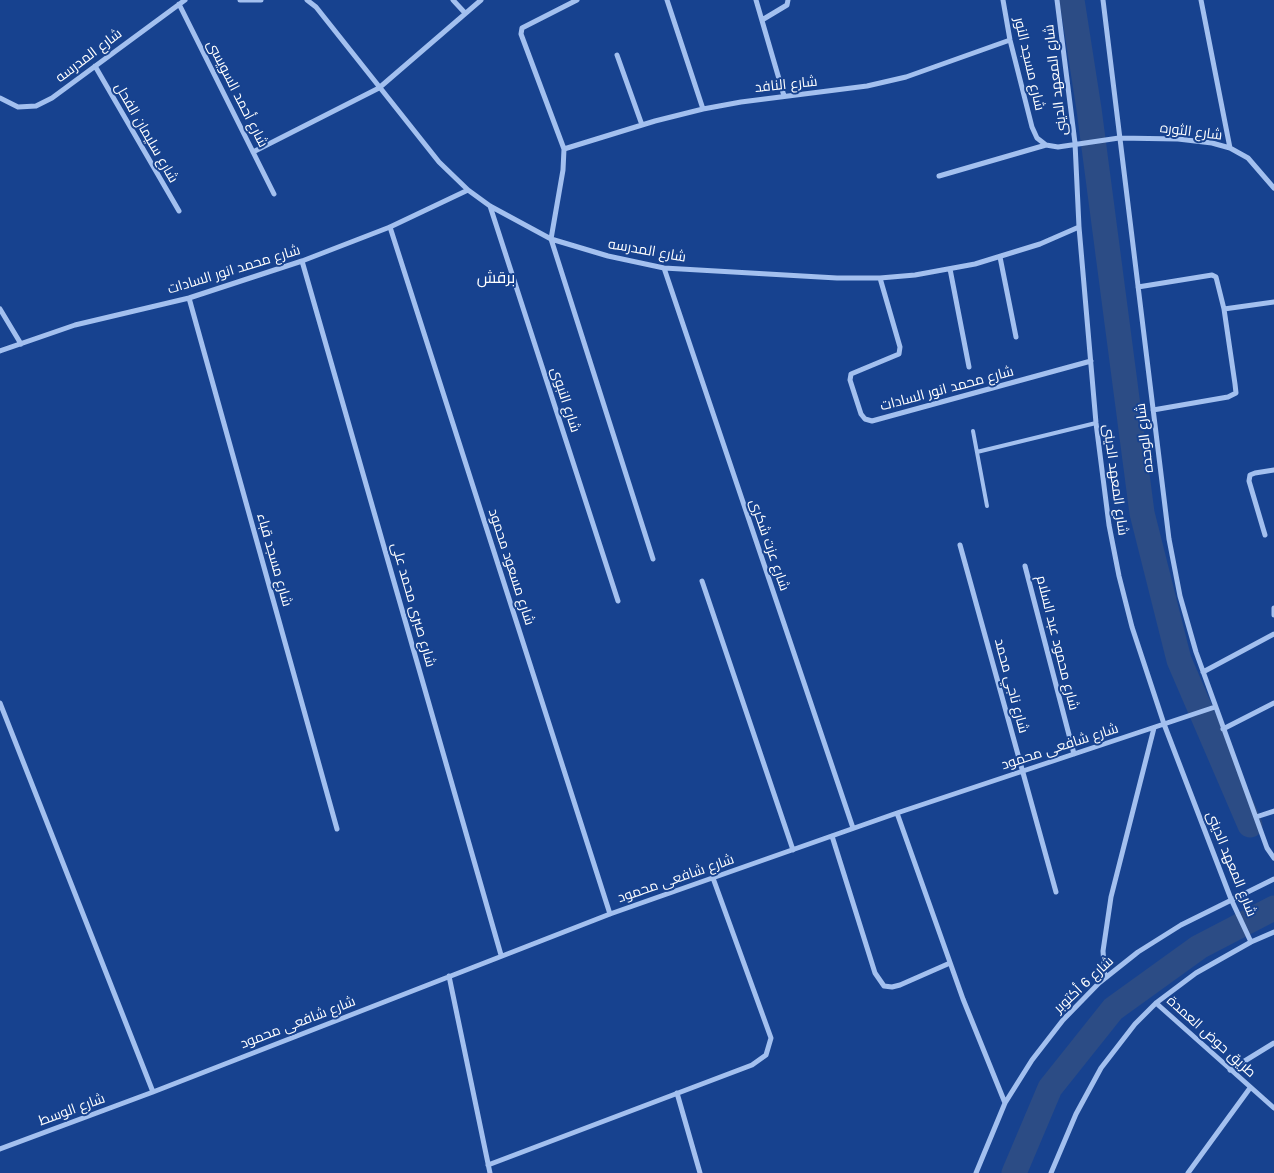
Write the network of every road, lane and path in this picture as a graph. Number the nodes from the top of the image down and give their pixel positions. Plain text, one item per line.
1 (185, 0) edge
2 (240, 0) edge
3 (261, 0) edge
4 (306, 0) edge
5 (453, 0) edge
6 (480, 0) edge
7 (577, 0) edge
8 (667, 0) edge
9 (756, 0) edge
10 (788, 0) edge
11 (1002, 0) edge
12 (1057, 0) edge
13 (1103, 0) edge
14 (1200, 0) edge
15 (179, 4) junction
16 (465, 13) junction
17 (762, 20) junction
18 (1010, 40) junction
19 (617, 56) dead end
20 (94, 66) junction
21 (379, 88) junction
22 (784, 96) junction
23 (0, 98) edge
24 (703, 109) junction
25 (642, 124) junction
26 (1119, 138) junction
27 (1075, 143) junction
28 (1046, 145) junction
29 (1230, 148) junction
30 (564, 149) junction
31 (253, 152) junction
32 (939, 176) dead end
33 (1274, 188) edge
34 (468, 190) junction
35 (274, 194) dead end
36 (490, 206) junction
37 (179, 211) dead end
38 (390, 227) junction
39 (1079, 227) junction
40 (551, 239) junction
41 (1000, 257) junction
42 (302, 262) junction
43 (664, 268) junction
44 (950, 270) junction
45 (880, 278) junction
46 (1138, 288) junction
47 (189, 298) junction
48 (1274, 302) edge
49 (0, 309) edge
50 (1224, 309) junction
51 (1016, 337) dead end
52 (21, 344) junction
53 (0, 351) edge
54 (1090, 361) junction
55 (969, 367) dead end
56 (1153, 410) junction
57 (1096, 423) junction
58 (973, 431) dead end
59 (977, 452) junction
60 (1274, 470) edge
61 (987, 506) dead end
62 (1265, 535) dead end
63 (960, 545) dead end
64 (653, 559) dead end
65 (1025, 566) dead end
66 (702, 581) dead end
67 (618, 601) dead end
68 (1274, 608) edge
69 (1274, 615) edge
70 (1274, 634) edge
71 (1203, 672) junction
72 (0, 703) edge
73 (1274, 703) edge
74 (1215, 708) junction
75 (1164, 724) junction
76 (1154, 728) junction
77 (1223, 729) junction
78 (1074, 754) junction
79 (1022, 771) junction
80 (1274, 811) edge
81 (897, 813) junction
82 (1256, 817) junction
83 (853, 828) junction
84 (337, 829) dead end
85 (832, 836) junction
86 (792, 850) junction
87 (1274, 858) edge
88 (713, 878) junction
89 (1274, 879) edge
90 (1056, 892) dead end
91 (1231, 899) junction
92 (610, 914) junction
93 (1274, 932) edge
94 (1251, 942) junction
95 (502, 955) junction
96 (950, 963) junction
97 (449, 976) junction
98 (1106, 978) junction
99 (1156, 1002) junction
100 (1274, 1043) edge
101 (1230, 1070) junction
102 (1250, 1088) junction
103 (153, 1092) junction
104 (677, 1093) junction
105 (1005, 1103) junction
106 (1274, 1108) edge
107 (0, 1149) edge
108 (488, 1165) junction
109 (490, 1173) edge
110 (700, 1173) edge
111 (976, 1173) edge
112 (1051, 1173) edge
113 (1188, 1173) edge

1 - 15 street, شارع المدرسه
2 - 3 street
4 - 21 street, شارع المدرسه
5 - 16 street
6 - 16 street
7 - 30 street
8 - 24 street
9 - 17 street
10 - 17 street
11 - 18 street, شارع مسجد النور
12 - 27 street, شارع المعهد الدينى
13 - 26 street, شارع الوحده
14 - 29 street
15 - 20 street, شارع المدرسه
15 - 31 street, شارع أحمد السويسى
16 - 21 street
17 - 22 street
18 - 22 street, شارع النافد
18 - 28 street, شارع مسجد النور
19 - 25 street
20 - 23 street, شارع المدرسه
20 - 37 street, شارع سليمان الفحل
21 - 31 street
21 - 34 street, شارع المدرسه
22 - 24 street, شارع النافد
24 - 25 street, شارع النافد
25 - 30 street, شارع النافد
26 - 27 street
26 - 29 street, شارع الثوره
26 - 46 street, شارع الوحده
27 - 28 street
27 - 39 street, شارع المعهد الدينى
28 - 32 street
29 - 33 street, شارع الثوره
30 - 40 street
31 - 35 street, شارع أحمد السويسى
34 - 36 street, شارع المدرسه
34 - 38 street, شارع محمد انور السادات
36 - 40 street, شارع المدرسه
36 - 67 street, شارع النبوى
38 - 42 street, شارع محمد انور السادات
38 - 92 street, شارع مسعود محمود
39 - 41 street, شارع المدرسه
39 - 54 street, شارع المعهد الدينى
40 - 43 street, شارع المدرسه
40 - 64 street
41 - 44 street, شارع المدرسه
41 - 51 street
42 - 47 street, شارع محمد انور السادات
42 - 95 street, شارع صبرى محمد على
43 - 45 street, شارع المدرسه
43 - 83 street, شارع عزت شكرى
44 - 45 street, شارع المدرسه
44 - 55 street
45 - 54 street, شارع محمد انور السادات
46 - 50 street
46 - 56 street, شارع الوحده
47 - 52 street, شارع محمد انور السادات
47 - 84 street, شارع مسجد قباء
48 - 50 street
49 - 52 street
50 - 56 street
52 - 53 street, شارع محمد انور السادات
54 - 57 street, شارع المعهد الدينى
56 - 71 street, شارع الوحده
57 - 59 lane
57 - 75 street, شارع المعهد الدينى
58 - 59 lane
59 - 61 lane
60 - 62 street
63 - 79 street, شارع ناجي محمد
65 - 78 street, شارع محمود عبد السلام
66 - 86 street
68 - 69 street
70 - 71 street
71 - 74 street, شارع الوحده
72 - 103 street
73 - 77 street
74 - 75 street, شارع شافعى محمود
74 - 77 street, شارع الوحده
75 - 76 street, شارع شافعى محمود
75 - 91 street, شارع المعهد الدينى
76 - 78 street, شارع شافعى محمود
76 - 98 street
77 - 82 street, شارع الوحده
78 - 79 street, شارع شافعى محمود
79 - 81 street, شارع شافعى محمود
79 - 90 street, شارع ناجي محمد
80 - 82 street
81 - 83 street, شارع شافعى محمود
81 - 96 street
82 - 87 street, شارع الوحده
83 - 85 street, شارع شافعى محمود
85 - 86 street, شارع شافعى محمود
85 - 96 street
86 - 88 street, شارع شافعى محمود
88 - 92 street, شارع شافعى محمود
88 - 104 street
89 - 91 street, شارع 6 أكتوبر
91 - 94 street, شارع المعهد الدينى
91 - 98 street, شارع 6 أكتوبر
92 - 95 street, شارع شافعى محمود
93 - 94 street
94 - 99 street
95 - 97 street, شارع شافعى محمود
96 - 105 street
97 - 103 street, شارع شافعى محمود
97 - 108 street
98 - 105 street, شارع 6 أكتوبر
99 - 101 street, طريق حوض العمدة
99 - 112 street
100 - 101 street
101 - 102 street, طريق حوض العمدة
102 - 106 street, طريق حوض العمدة
102 - 113 street
103 - 107 street, شارع الوسط
104 - 108 street
104 - 110 street
105 - 111 street, شارع 6 أكتوبر
108 - 109 street

